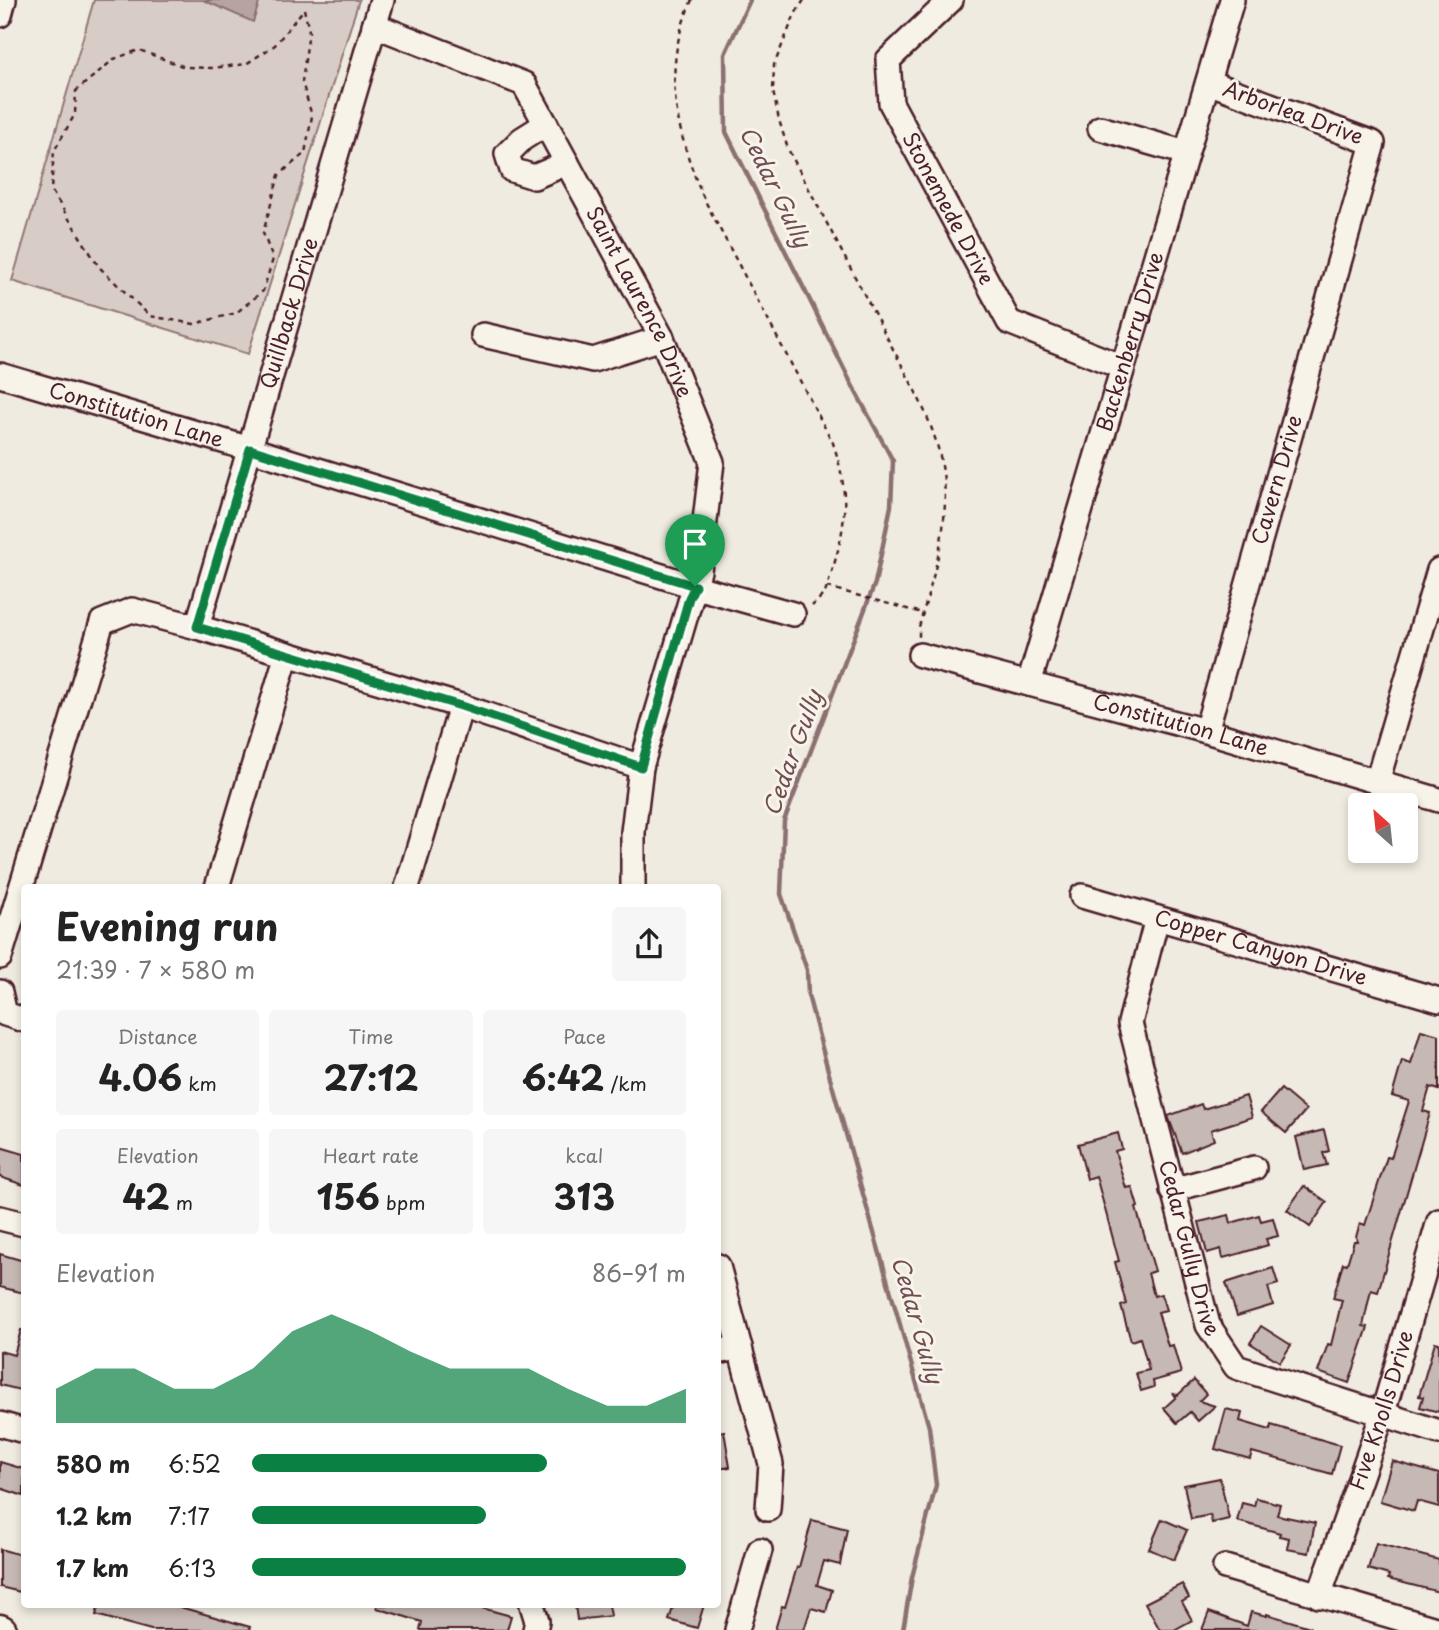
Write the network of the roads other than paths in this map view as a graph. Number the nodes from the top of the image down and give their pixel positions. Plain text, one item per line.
1 (4, 0) edge
2 (382, 0) edge
3 (951, 0) edge
4 (1232, 0) edge
5 (0, 15) edge
6 (374, 25) junction
7 (1208, 82) junction
8 (546, 124) junction
9 (1100, 128) dead end
10 (1186, 153) junction
11 (567, 163) junction
12 (1348, 230) joint
13 (484, 335) dead end
14 (662, 338) junction
15 (1122, 368) junction
16 (0, 375) edge
17 (250, 449) junction
18 (1439, 570) edge
19 (695, 586) junction
20 (803, 610) road end
21 (197, 627) junction
22 (919, 646) road end
23 (287, 654) junction
24 (1029, 684) junction
25 (461, 706) junction
26 (1206, 731) junction
27 (641, 767) junction
28 (1377, 782) junction
29 (1439, 800) edge
30 (22, 884) edge
31 (218, 884) edge
32 (408, 884) edge
33 (633, 884) edge
34 (21, 889) edge
35 (1082, 896) dead end
36 (1157, 918) junction
37 (0, 957) edge
38 (0, 992) edge
39 (1439, 1000) edge
40 (21, 1019) edge
41 (1254, 1168) dead end
42 (1172, 1190) junction
43 (0, 1218) edge
44 (1439, 1221) edge
45 (21, 1223) edge
46 (721, 1289) edge
47 (729, 1350) edge
48 (1382, 1416) junction
49 (0, 1424) edge
50 (21, 1430) edge
51 (1439, 1433) edge
52 (768, 1509) dead end
53 (760, 1550) dead end
54 (1225, 1567) dead end
55 (1319, 1596) junction
56 (533, 1608) edge
57 (535, 1630) edge
58 (737, 1630) edge
59 (1439, 1630) edge

1 - 5 street
2 - 6 street, Quillback Drive
3 - 15 street, Stonemede Drive
4 - 7 street, Backenberry Drive
6 - 8 street, Saint Laurence Drive
6 - 17 street, Quillback Drive
7 - 10 street, Backenberry Drive
7 - 12 street, Arborlea Drive
8 - 11 street, Saint Laurence Drive
8 - 11 street
9 - 10 street
10 - 15 street, Backenberry Drive
11 - 14 street, Saint Laurence Drive
12 - 26 street, Cavern Drive
13 - 14 street
14 - 19 street, Saint Laurence Drive
15 - 24 street, Backenberry Drive
16 - 17 street, Constitution Lane
17 - 19 street, Constitution Lane
17 - 21 street, Quillback Drive
18 - 28 street
19 - 20 street, Constitution Lane
19 - 27 street, Saint Laurence Drive
21 - 23 street
21 - 30 street
22 - 24 street, Constitution Lane
23 - 25 street
23 - 31 street
24 - 26 street, Constitution Lane
25 - 27 street
25 - 32 street
26 - 28 street, Constitution Lane
27 - 33 street, Saint Laurence Drive
28 - 29 street, Constitution Lane
34 - 37 street
35 - 36 street, Copper Canyon Drive
36 - 39 street, Copper Canyon Drive
36 - 42 street, Cedar Gully Drive
38 - 40 street
41 - 42 street
42 - 48 street, Cedar Gully Drive
43 - 45 street
44 - 48 street, Five Knolls Drive
46 - 47 street
47 - 52 street
48 - 51 street, Cedar Gully Drive
48 - 55 street, Five Knolls Drive
49 - 50 street
53 - 58 street
54 - 55 street
55 - 59 street
56 - 57 street

